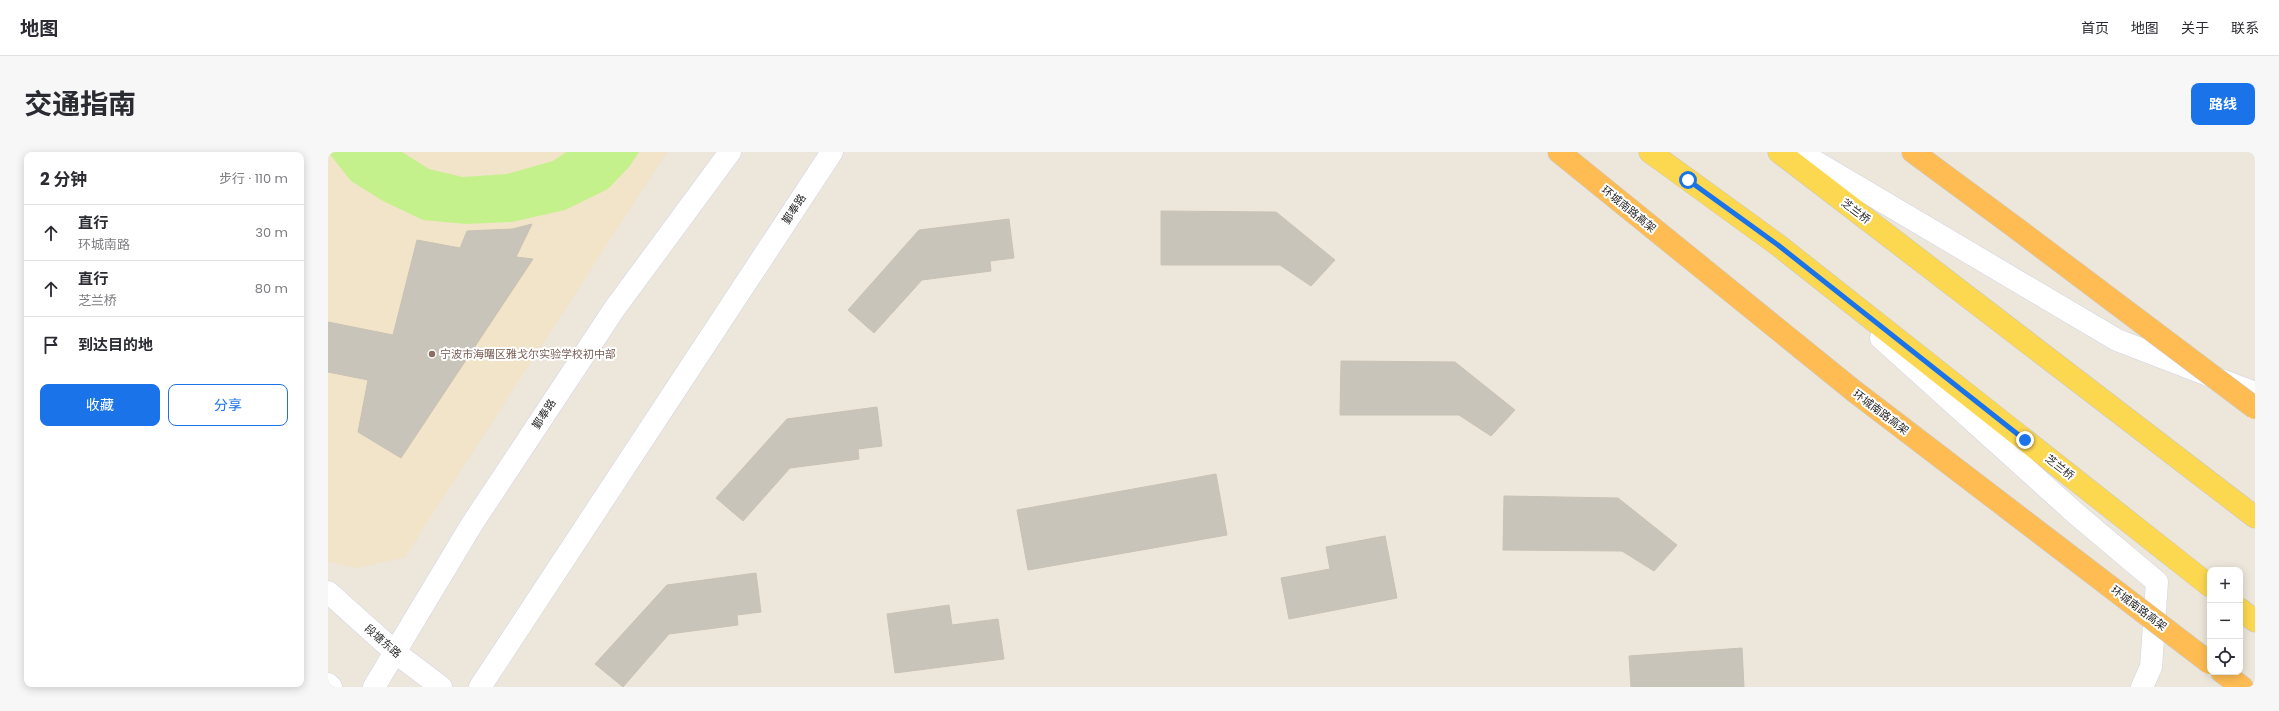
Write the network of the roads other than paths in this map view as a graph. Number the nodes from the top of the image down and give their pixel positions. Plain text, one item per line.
1 (730, 152) edge
2 (832, 152) edge
3 (1559, 152) edge
4 (1650, 152) edge
5 (1779, 152) edge
6 (1799, 152) edge
7 (1913, 152) edge
8 (1778, 245) junction
9 (2255, 393) edge
10 (2255, 408) edge
11 (2255, 517) edge
12 (2207, 584) edge
13 (328, 592) edge
14 (2243, 611) edge
15 (2255, 621) edge
16 (396, 652) junction
17 (2207, 661) edge
18 (2226, 675) edge
19 (328, 684) edge
20 (331, 687) edge
21 (374, 687) edge
22 (441, 687) edge
23 (480, 687) edge
24 (2142, 687) edge
25 (2242, 687) edge

1 - 16 main road, 鄞奉路
2 - 23 main road, 鄞奉路
3 - 17 highway, 环城南路高架, bridge
4 - 8 main road, 芝兰桥
5 - 11 main road, 芝兰桥
6 - 9 main road
7 - 10 highway, bridge
8 - 12 main road, 芝兰桥
8 - 24 main road
13 - 16 main road, 段塘东路
14 - 15 main road
16 - 21 main road, 鄞奉路
16 - 22 main road, 段塘东路
18 - 25 highway
19 - 20 main road

